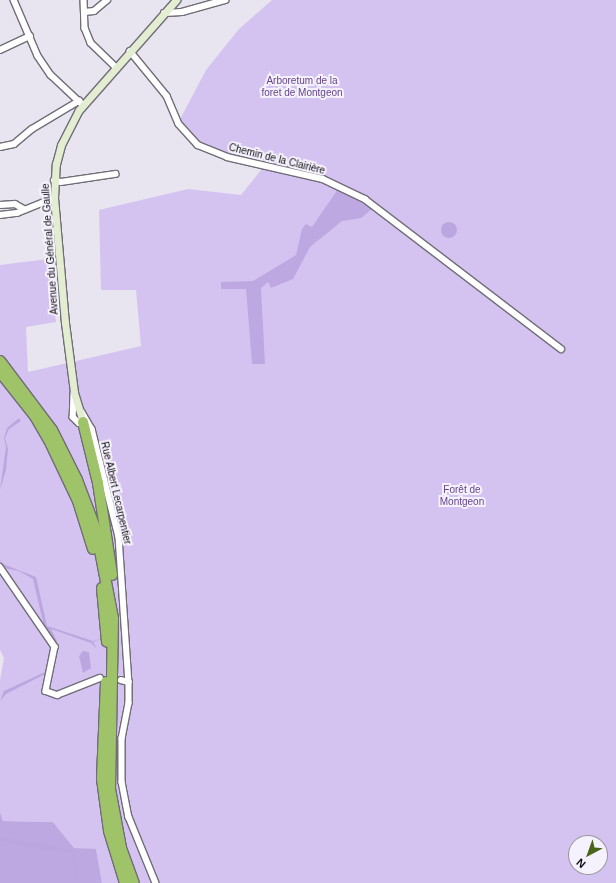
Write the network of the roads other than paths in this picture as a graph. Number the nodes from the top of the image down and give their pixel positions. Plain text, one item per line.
1 (14, 0) edge
2 (84, 0) edge
3 (107, 0) edge
4 (176, 0) edge
5 (225, 0) edge
6 (84, 12) junction
7 (164, 13) junction
8 (30, 36) junction
9 (0, 50) edge
10 (130, 51) junction
11 (116, 67) junction
12 (81, 103) junction
13 (0, 147) edge
14 (116, 174) dead end
15 (54, 180) junction
16 (54, 198) junction
17 (0, 205) edge
18 (24, 209) junction
19 (0, 216) edge
20 (561, 349) dead end
21 (0, 361) edge
22 (0, 372) edge
23 (74, 392) junction
24 (86, 422) junction
25 (0, 567) edge
26 (114, 666) junction
27 (100, 678) dead end
28 (121, 680) dead end
29 (129, 682) junction
30 (125, 883) edge
31 (134, 883) edge
32 (156, 883) edge

1 - 8 street
2 - 6 street
3 - 6 street
4 - 7 street, Avenue du Général de Gaulle
5 - 7 street
6 - 11 street
7 - 10 street, Avenue du Général de Gaulle
8 - 9 street
8 - 12 street
10 - 11 street, Avenue du Général de Gaulle
10 - 20 street, Chemin de la Clairière
11 - 12 street, Avenue du Général de Gaulle
12 - 13 street
12 - 15 street, Avenue du Général de Gaulle
14 - 15 street
15 - 16 street, Avenue du Général de Gaulle
16 - 18 street
16 - 23 street, Avenue du Général de Gaulle
17 - 18 street
18 - 19 street
21 - 26 highway
22 - 30 highway
23 - 24 street, Avenue du Général de Gaulle
23 - 24 street, Rue Albert Lecarpentier
24 - 26 highway
24 - 29 street, Rue Albert Lecarpentier
25 - 27 street
26 - 31 highway
28 - 29 street
29 - 32 street, Rue Albert Lecarpentier

